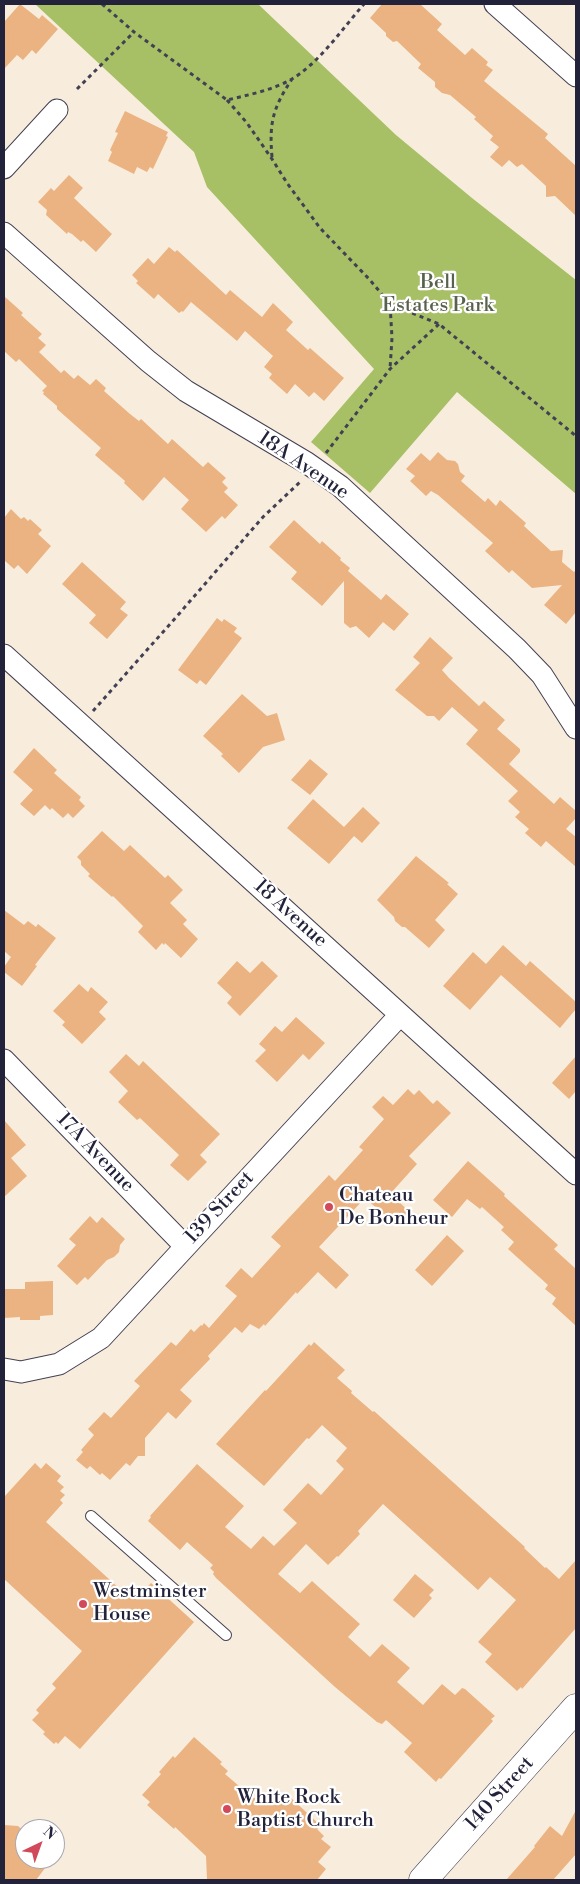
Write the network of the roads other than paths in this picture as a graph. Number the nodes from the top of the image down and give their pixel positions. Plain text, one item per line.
1 (495, 4) edge
2 (576, 76) edge
3 (57, 110) dead end
4 (4, 168) edge
5 (4, 232) edge
6 (4, 654) edge
7 (576, 728) edge
8 (400, 1014) junction
9 (4, 1060) edge
10 (576, 1174) edge
11 (185, 1246) junction
12 (12, 1370) edge
13 (90, 1516) dead end
14 (226, 1636) dead end
15 (576, 1708) edge
16 (423, 1880) edge

1 - 2 street
3 - 4 street
5 - 7 street, 18A Avenue
6 - 8 street, 18 Avenue
8 - 10 street, 18 Avenue
8 - 11 street, 139 Street
9 - 11 street, 17A Avenue
11 - 12 street, 139 Street
13 - 14 lane
15 - 16 main road, 140 Street

